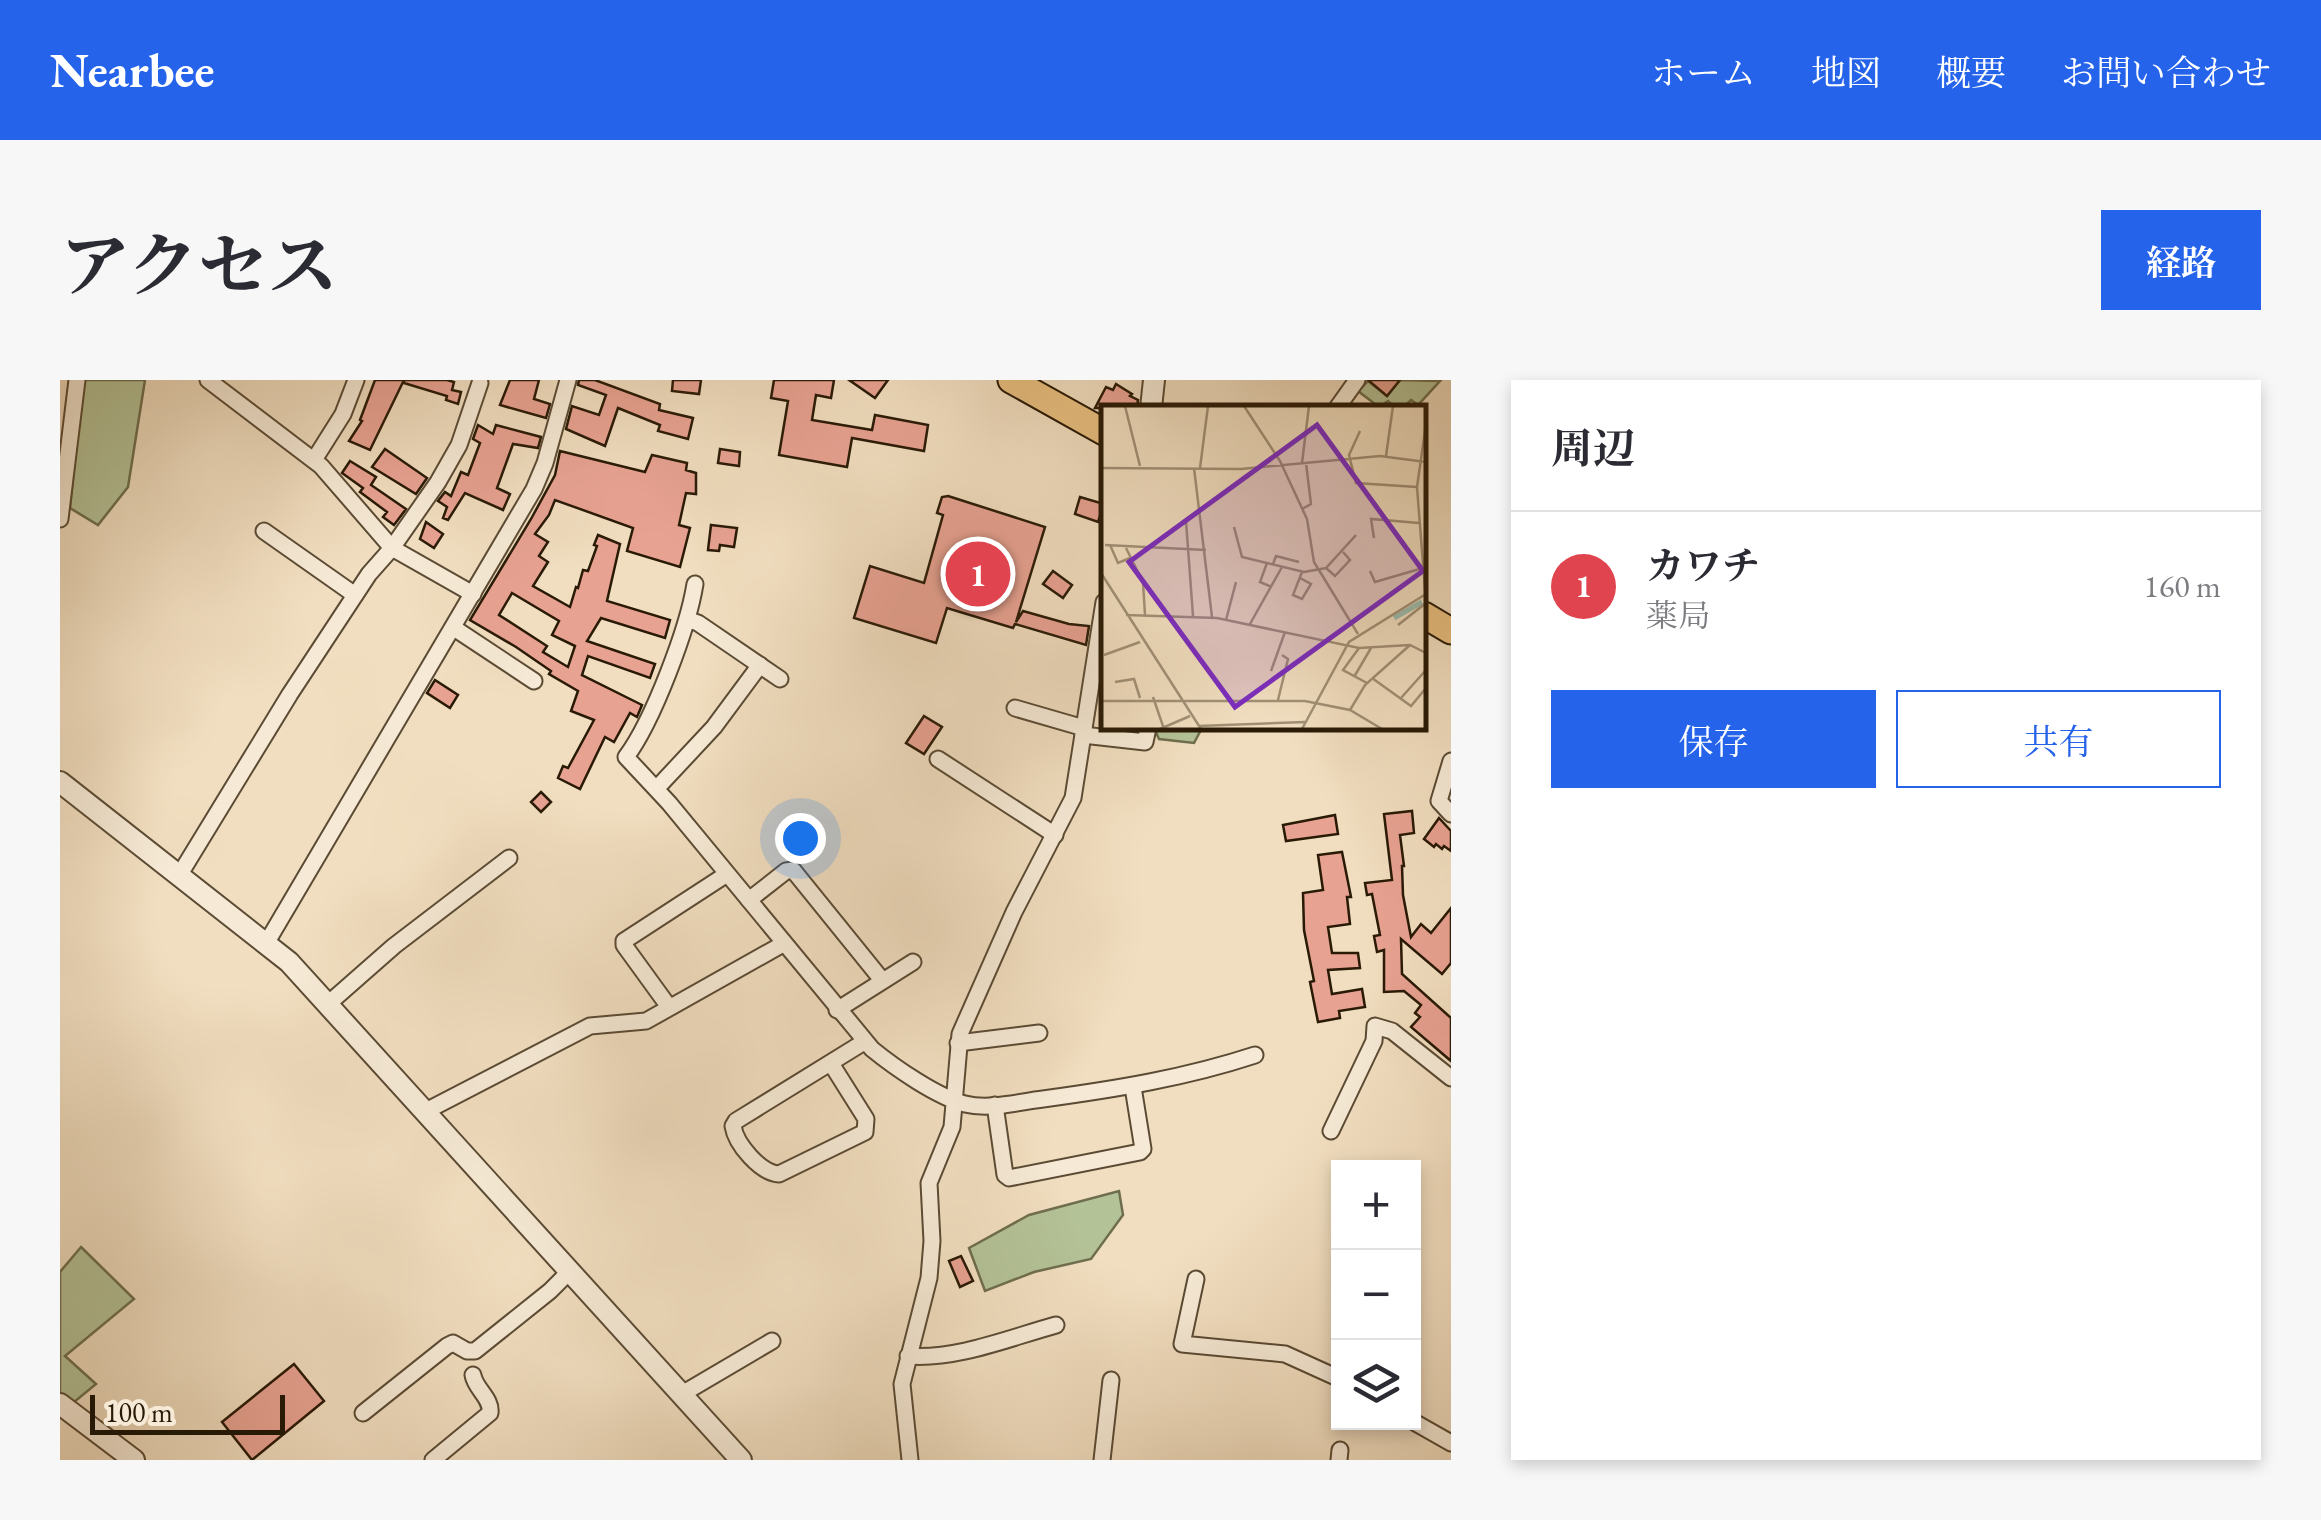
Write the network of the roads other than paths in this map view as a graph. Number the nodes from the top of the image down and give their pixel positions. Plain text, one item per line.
1 (78, 380) edge
2 (208, 380) edge
3 (356, 380) edge
4 (568, 380) edge
5 (1011, 380) edge
6 (1154, 380) edge
7 (1357, 380) edge
8 (480, 383) dead end
9 (1150, 405) edge
10 (1339, 405) edge
11 (1101, 430) edge
12 (314, 460) junction
13 (60, 518) edge
14 (264, 532) dead end
15 (392, 548) junction
16 (695, 584) dead end
17 (473, 594) junction
18 (355, 595) junction
19 (1426, 617) edge
20 (689, 620) junction
21 (1101, 622) edge
22 (454, 628) junction
23 (1451, 631) edge
24 (760, 666) junction
25 (780, 679) dead end
26 (534, 681) dead end
27 (1015, 708) dead end
28 (1148, 730) edge
29 (1084, 732) junction
30 (938, 759) dead end
31 (1451, 761) edge
32 (60, 782) edge
33 (656, 788) junction
34 (1451, 814) edge
35 (1055, 835) junction
36 (509, 858) dead end
37 (180, 874) junction
38 (727, 874) junction
39 (749, 900) junction
40 (266, 942) junction
41 (783, 944) junction
42 (913, 962) dead end
43 (882, 980) junction
44 (328, 1004) junction
45 (668, 1007) junction
46 (837, 1010) junction
47 (1039, 1032) dead end
48 (864, 1042) junction
49 (958, 1043) junction
50 (1255, 1055) dead end
51 (832, 1064) junction
52 (1451, 1078) edge
53 (1133, 1087) junction
54 (955, 1099) junction
55 (996, 1105) junction
56 (426, 1112) junction
57 (1331, 1132) dead end
58 (570, 1271) junction
59 (1196, 1278) dead end
60 (1056, 1325) dead end
61 (772, 1341) dead end
62 (908, 1356) junction
63 (473, 1374) dead end
64 (1331, 1375) edge
65 (1112, 1380) dead end
66 (682, 1394) junction
67 (63, 1412) edge
68 (363, 1413) dead end
69 (1421, 1426) edge
70 (1451, 1444) edge
71 (134, 1460) edge
72 (432, 1460) edge
73 (742, 1460) edge
74 (910, 1460) edge
75 (1102, 1460) edge

1 - 13 street
2 - 12 street
3 - 12 street
4 - 17 street
5 - 11 main road
6 - 9 street
7 - 10 street
8 - 15 street
12 - 15 street
14 - 18 street
15 - 17 street
15 - 18 street
16 - 20 street
17 - 22 street
18 - 37 street
19 - 23 main road
20 - 24 street
20 - 33 street
21 - 29 street
22 - 26 street
22 - 40 street
24 - 25 street
24 - 33 street
27 - 29 street
28 - 29 street
29 - 35 street
30 - 35 street
31 - 34 street
32 - 37 street
33 - 38 street
35 - 49 street
36 - 44 street
37 - 40 street
38 - 39 street
38 - 45 street
39 - 41 street
39 - 43 street
40 - 44 street
41 - 45 street
41 - 46 street
42 - 43 street
43 - 46 street
44 - 56 street
45 - 56 street
46 - 48 street
47 - 49 street
48 - 51 street
48 - 54 street
49 - 54 street
50 - 53 street
51 - 51 street
52 - 57 street
53 - 55 street
53 - 55 street
54 - 55 street
54 - 62 street
56 - 58 street
58 - 66 street
58 - 68 street
59 - 64 street
60 - 62 street
61 - 66 street
62 - 74 street
63 - 72 street
65 - 75 street
66 - 73 street
67 - 71 street
69 - 70 street

